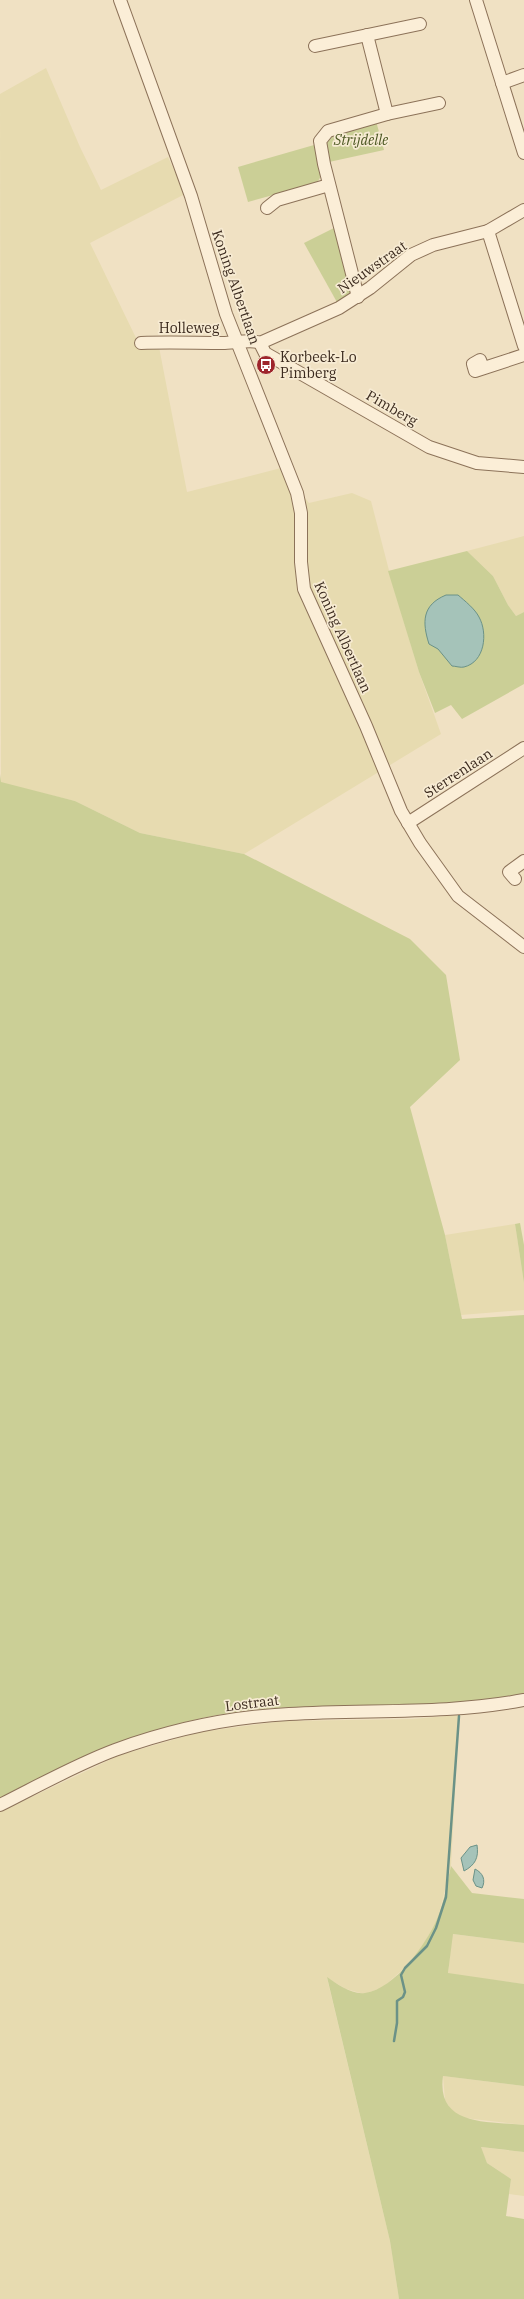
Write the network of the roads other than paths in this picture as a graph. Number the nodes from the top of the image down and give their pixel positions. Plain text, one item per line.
1 (120, 0) edge
2 (476, 0) edge
3 (420, 24) dead end
4 (367, 36) junction
5 (315, 46) dead end
6 (524, 75) edge
7 (502, 83) junction
8 (439, 103) dead end
9 (387, 114) junction
10 (524, 153) edge
11 (329, 185) junction
12 (267, 208) dead end
13 (524, 210) edge
14 (488, 230) junction
15 (358, 297) junction
16 (237, 342) junction
17 (260, 343) junction
18 (141, 344) dead end
19 (524, 346) edge
20 (524, 354) edge
21 (483, 368) dead end
22 (524, 467) edge
23 (524, 748) edge
24 (408, 823) junction
25 (524, 861) edge
26 (515, 879) dead end
27 (524, 947) edge
28 (524, 1700) edge
29 (0, 1805) edge

1 - 16 street, Koning Albertlaan
2 - 7 street
3 - 4 street
4 - 5 street
4 - 9 street
6 - 7 street
7 - 10 street
8 - 9 street
9 - 11 street
11 - 12 street
11 - 15 street
13 - 14 street, Nieuwstraat
14 - 15 street, Nieuwstraat
14 - 19 street
15 - 17 street, Nieuwstraat
16 - 17 street, Nieuwstraat
16 - 18 street, Holleweg
16 - 24 street, Koning Albertlaan
17 - 22 street, Pimberg
20 - 21 street
23 - 24 street, Sterrenlaan
24 - 27 street, Koning Albertlaan
25 - 26 street
28 - 29 street, Lostraat

